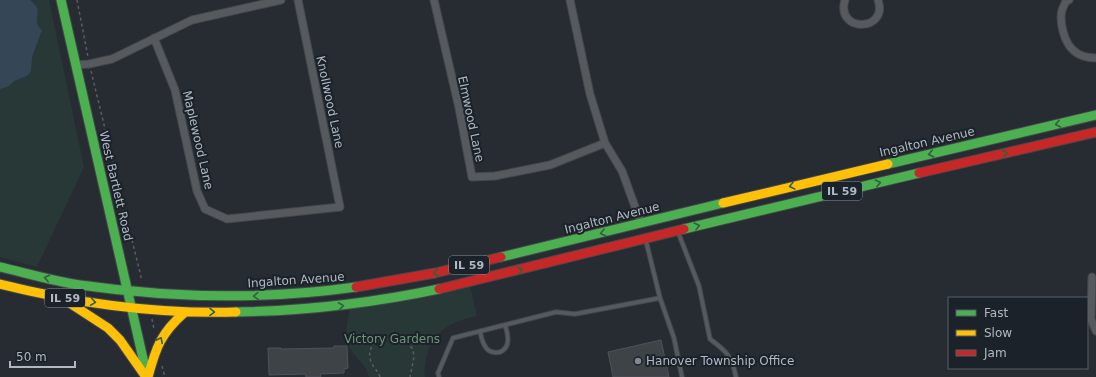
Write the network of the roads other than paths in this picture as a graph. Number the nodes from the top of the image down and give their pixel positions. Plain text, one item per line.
1 (61, 0) edge
2 (280, 0) edge
3 (298, 0) edge
4 (434, 0) edge
5 (570, 0) edge
6 (845, 0) edge
7 (878, 0) edge
8 (1069, 0) edge
9 (154, 38) junction
10 (1096, 58) edge
11 (76, 65) junction
12 (1096, 116) edge
13 (1096, 132) edge
14 (605, 143) junction
15 (340, 207) joint
16 (641, 223) junction
17 (677, 231) junction
18 (646, 239) junction
19 (0, 267) edge
20 (1092, 277) dead end
21 (0, 284) edge
22 (127, 291) junction
23 (59, 297) junction
24 (660, 298) junction
25 (131, 308) junction
26 (185, 312) junction
27 (505, 325) junction
28 (480, 331) junction
29 (1096, 331) edge
30 (147, 377) edge
31 (439, 377) edge
32 (682, 377) edge
33 (736, 377) edge

1 - 11 main road, West Bartlett Road
2 - 9 street
3 - 15 street, Knollwood Lane
4 - 14 street, Elmwood Lane
5 - 14 street
6 - 7 street
8 - 10 street
9 - 11 street
9 - 15 street, Maplewood Lane
11 - 22 main road, West Bartlett Road
12 -> 16 main road, Ingalton Avenue / IL 59
17 -> 13 main road, IL 59
14 - 16 street
16 - 18 main road
16 -> 22 main road, Ingalton Avenue / IL 59
17 - 18 main road, IL 59
17 - 33 lane
18 - 24 lane
26 -> 18 main road, IL 59
22 -> 19 main road, IL 59
20 - 29 street
21 - 23 main road, IL 59
22 - 25 main road, West Bartlett Road
23 -> 25 main road, IL 59
23 - 30 main road
24 - 27 lane
24 - 32 lane
25 - 26 main road, IL 59
25 - 30 main road, West Bartlett Road
30 -> 26 main road
27 - 28 lane
27 - 28 lane
28 - 31 lane

